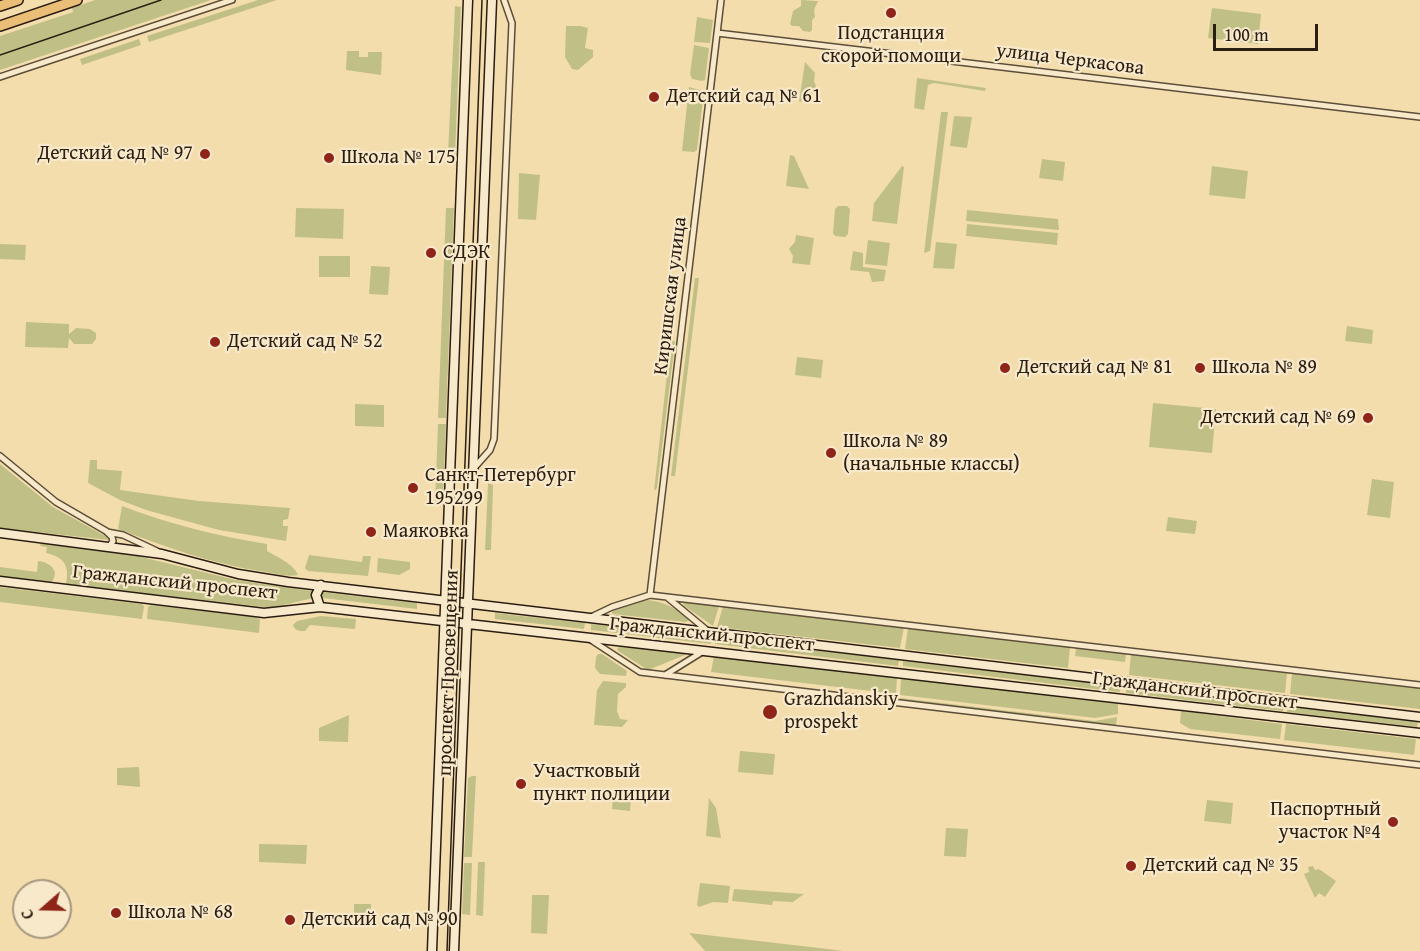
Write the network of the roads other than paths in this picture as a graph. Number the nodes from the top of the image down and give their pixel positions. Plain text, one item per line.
1 (18, 0) edge
2 (77, 0) edge
3 (232, 0) edge
4 (468, 0) edge
5 (492, 0) edge
6 (504, 0) edge
7 (721, 0) edge
8 (0, 6) edge
9 (0, 26) edge
10 (717, 33) junction
11 (0, 77) edge
12 (1420, 117) edge
13 (0, 456) edge
14 (473, 470) junction
15 (106, 531) junction
16 (0, 533) edge
17 (109, 547) junction
18 (162, 554) junction
19 (0, 581) edge
20 (321, 585) junction
21 (650, 595) junction
22 (667, 597) junction
23 (445, 600) junction
24 (468, 603) junction
25 (320, 607) junction
26 (589, 618) junction
27 (444, 621) junction
28 (467, 624) junction
29 (710, 633) junction
30 (588, 638) junction
31 (706, 650) junction
32 (665, 675) junction
33 (1420, 685) edge
34 (1420, 717) edge
35 (1420, 733) edge
36 (1420, 765) edge
37 (432, 951) edge
38 (454, 951) edge

1 - 8 main road
2 - 9 main road
3 - 11 street
4 - 23 main road, проспект Просвещения
5 - 14 main road, проспект Просвещения
6 - 14 street
7 - 10 street, Киришская улица
10 - 12 street, улица Черкасова
10 - 21 street, Киришская улица
13 - 15 street
14 - 24 main road, проспект Просвещения
15 - 17 street
15 - 18 street
16 - 17 main road, Гражданский проспект
17 - 18 main road, Гражданский проспект
18 - 20 main road, Гражданский проспект
19 - 25 main road, Гражданский проспект
20 - 23 main road, Гражданский проспект
20 - 25 main road
21 - 22 street, Гражданский проспект
21 - 26 street, Гражданский проспект
22 - 29 street, Гражданский проспект
22 - 33 street
23 - 24 main road, Гражданский проспект
23 - 27 main road, проспект Просвещения
24 - 26 main road, Гражданский проспект
24 - 28 main road, проспект Просвещения
25 - 27 main road, Гражданский проспект
26 - 29 main road, Гражданский проспект
27 - 28 main road, Гражданский проспект
27 - 37 main road, проспект Просвещения
28 - 30 main road, Гражданский проспект
28 - 38 main road, проспект Просвещения
29 - 34 main road, Гражданский проспект
30 - 31 main road, Гражданский проспект
30 - 32 street
31 - 32 street
31 - 35 main road, Гражданский проспект
32 - 36 street

